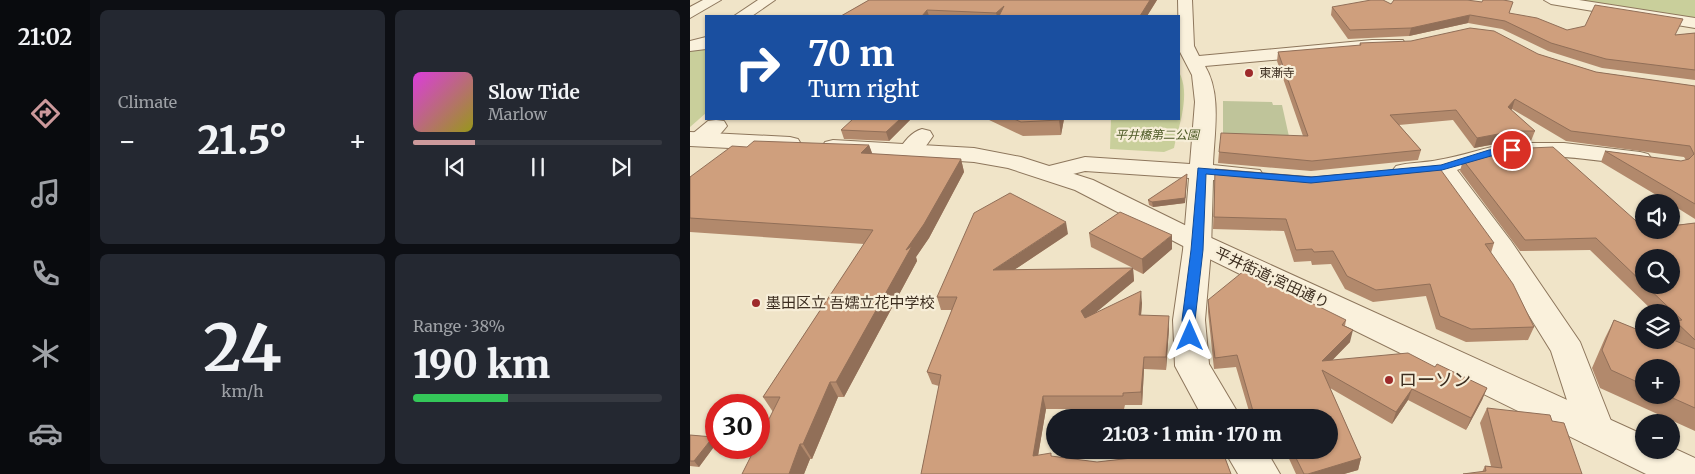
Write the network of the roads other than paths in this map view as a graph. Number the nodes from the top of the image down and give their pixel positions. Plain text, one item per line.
1 (714, 0) edge
2 (768, 0) edge
3 (1185, 0) edge
4 (1551, 0) edge
5 (690, 13) edge
6 (744, 15) edge
7 (1695, 23) edge
8 (1417, 41) edge
9 (705, 43) edge
10 (690, 46) edge
11 (1194, 62) junction
12 (702, 135) edge
13 (1666, 162) edge
14 (1442, 167) junction
15 (1201, 170) junction
16 (1049, 173) junction
17 (1385, 173) edge
18 (1271, 177) edge
19 (1197, 242) junction
20 (1218, 409) edge
21 (1596, 431) junction
22 (1250, 459) edge
23 (1260, 474) edge
24 (1687, 474) edge

1 - 5 street
2 - 6 street
3 - 11 street
4 - 7 street
8 - 11 street
9 - 10 street
11 - 15 street
12 - 16 street, 平井街道;宮田通り
13 - 14 street
14 - 17 street
14 - 21 street
15 - 16 street
15 - 18 street
15 - 19 street
16 - 19 street, 平井街道;宮田通り
19 - 20 street
19 - 21 street, 平井街道;宮田通り
21 - 24 street, 平井街道;宮田通り
22 - 23 street

